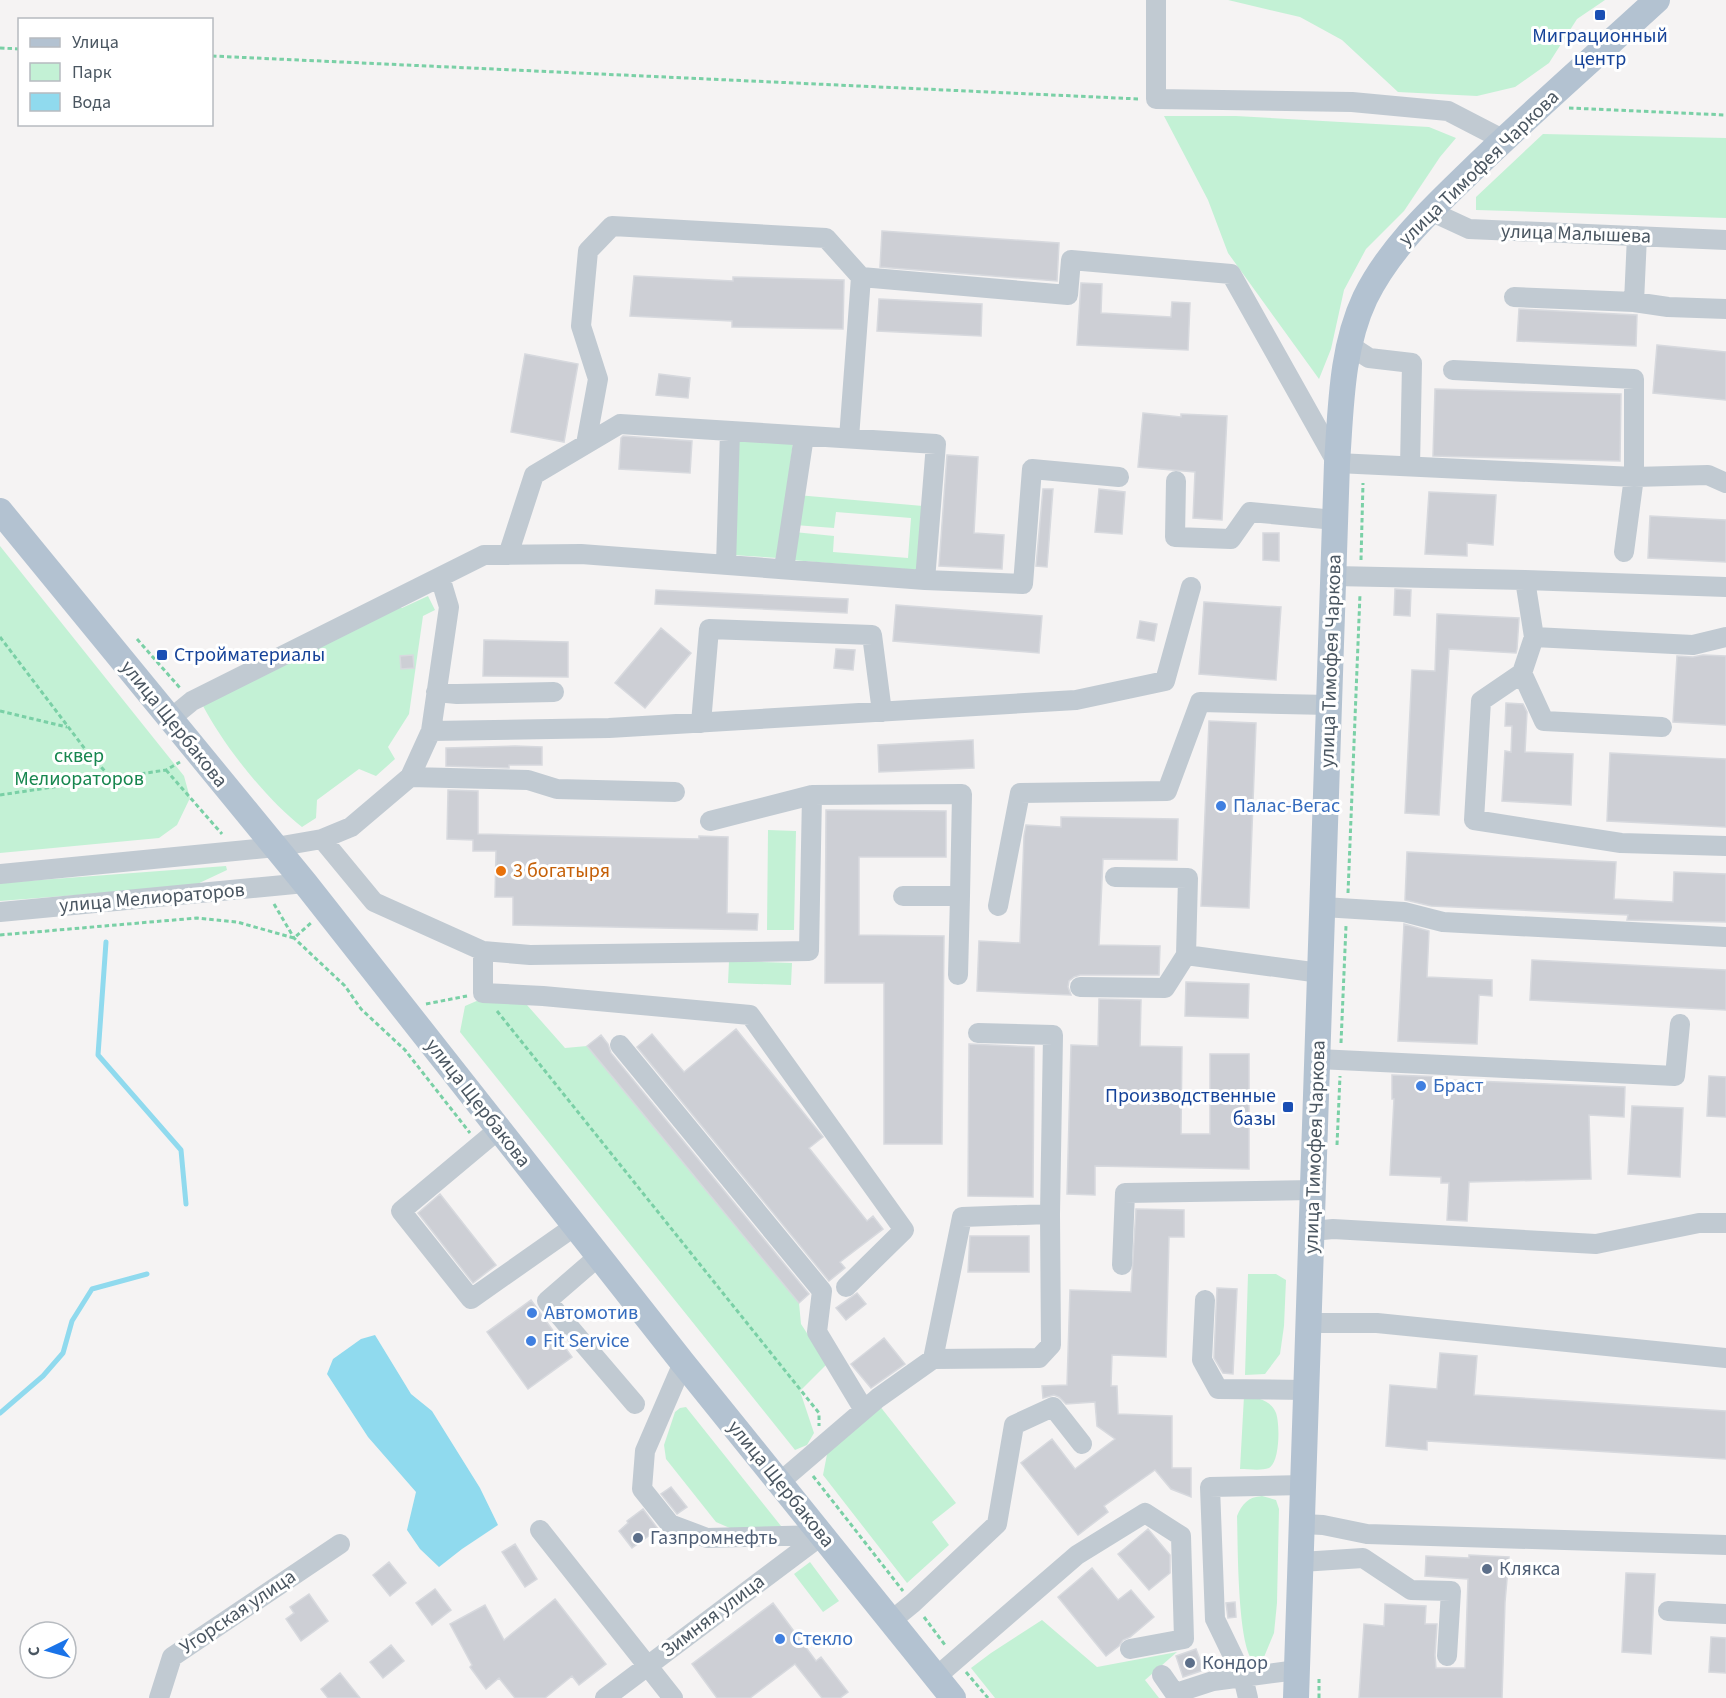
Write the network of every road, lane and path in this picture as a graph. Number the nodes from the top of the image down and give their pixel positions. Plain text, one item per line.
1 (1156, 0) edge
2 (1658, 0) edge
3 (0, 48) edge
4 (18, 49) edge
5 (213, 56) edge
6 (1156, 99) junction
7 (1540, 107) junction
8 (1726, 115) edge
9 (1504, 140) junction
10 (1430, 211) junction
11 (1637, 236) junction
12 (1726, 240) edge
13 (861, 277) junction
14 (1514, 297) dead end
15 (1634, 302) junction
16 (1726, 309) edge
17 (1349, 345) junction
18 (1452, 370) dead end
19 (730, 431) junction
20 (804, 436) junction
21 (849, 438) junction
22 (586, 444) junction
23 (1337, 463) junction
24 (1364, 465) junction
25 (1410, 467) junction
26 (1119, 477) dead end
27 (1634, 477) junction
28 (1176, 480) dead end
29 (1726, 483) edge
30 (0, 511) edge
31 (1335, 519) junction
32 (1624, 552) dead end
33 (508, 555) junction
34 (726, 565) junction
35 (784, 569) junction
36 (1334, 576) junction
37 (440, 577) junction
38 (1360, 577) junction
39 (925, 580) junction
40 (1525, 580) junction
41 (1726, 586) edge
42 (1191, 587) dead end
43 (1534, 637) junction
44 (1726, 637) edge
45 (0, 638) edge
46 (1522, 674) junction
47 (436, 692) junction
48 (554, 692) dead end
49 (1329, 705) junction
50 (0, 711) edge
51 (882, 712) junction
52 (170, 719) junction
53 (701, 723) junction
54 (1662, 727) dead end
55 (69, 728) junction
56 (431, 731) junction
57 (197, 752) junction
58 (166, 770) junction
59 (410, 777) junction
60 (111, 778) junction
61 (675, 792) dead end
62 (0, 795) edge
63 (812, 795) junction
64 (710, 821) dead end
65 (322, 840) junction
66 (1726, 846) edge
67 (276, 848) junction
68 (237, 851) junction
69 (0, 874) edge
70 (1115, 877) dead end
71 (305, 883) junction
72 (264, 887) junction
73 (903, 896) dead end
74 (960, 896) junction
75 (998, 906) dead end
76 (1335, 908) junction
77 (326, 910) junction
78 (0, 912) edge
79 (0, 935) edge
80 (1726, 937) edge
81 (294, 938) junction
82 (483, 951) junction
83 (1186, 955) junction
84 (1320, 972) junction
85 (958, 975) dead end
86 (1080, 987) dead end
87 (483, 993) junction
88 (1680, 1024) dead end
89 (978, 1034) dead end
90 (620, 1045) dead end
91 (1329, 1060) junction
92 (489, 1137) junction
93 (1337, 1150) dead end
94 (1313, 1190) junction
95 (1050, 1214) junction
96 (1726, 1223) edge
97 (575, 1226) junction
98 (1312, 1230) junction
99 (599, 1256) junction
100 (1122, 1265) dead end
101 (846, 1287) dead end
102 (1205, 1300) dead end
103 (1309, 1323) junction
104 (1726, 1358) edge
105 (933, 1359) junction
106 (683, 1363) junction
107 (1306, 1390) junction
108 (635, 1404) dead end
109 (864, 1410) junction
110 (1082, 1444) dead end
111 (820, 1448) junction
112 (780, 1482) junction
113 (1303, 1485) junction
114 (1302, 1524) junction
115 (540, 1530) dead end
116 (822, 1535) junction
117 (340, 1544) dead end
118 (1726, 1545) edge
119 (1301, 1562) junction
120 (913, 1603) junction
121 (1668, 1611) dead end
122 (1726, 1614) edge
123 (891, 1621) junction
124 (1130, 1649) dead end
125 (1447, 1656) dead end
126 (956, 1659) junction
127 (647, 1665) junction
128 (1308, 1673) junction
129 (1162, 1675) dead end
130 (936, 1677) junction
131 (1243, 1677) junction
132 (1177, 1695) edge
133 (159, 1698) edge
134 (604, 1698) edge
135 (673, 1698) edge
136 (953, 1698) edge
137 (988, 1698) edge
138 (1248, 1698) edge
139 (1296, 1698) edge
140 (1319, 1698) edge

1 - 6 street
2 - 7 main road, улица Тимофея Чаркова
3 - 4 path
5 - 6 path
6 - 9 street
7 - 8 path
7 - 9 main road, улица Тимофея Чаркова
9 - 10 main road, улица Тимофея Чаркова
10 - 11 street, улица Малышева
10 - 17 main road, улица Тимофея Чаркова
11 - 12 street, улица Малышева
11 - 15 street
13 - 21 street
13 - 22 street
13 - 23 street
14 - 15 street
15 - 16 street
17 - 23 main road, улица Тимофея Чаркова
17 - 25 street
18 - 27 street
19 - 20 street
19 - 22 street
19 - 34 street
20 - 21 street
20 - 35 street
21 - 39 street
22 - 33 street
23 - 24 street
23 - 31 main road, улица Тимофея Чаркова
24 - 25 street
24 - 38 path
25 - 27 street
26 - 39 street
27 - 29 street
27 - 32 street
28 - 31 street
30 - 52 main road, улица Щербакова
31 - 36 main road, улица Тимофея Чаркова
33 - 34 street
33 - 37 street
34 - 35 street
35 - 39 street
36 - 38 street
36 - 49 main road, улица Тимофея Чаркова
37 - 47 street
37 - 52 street
38 - 40 street
38 - 76 path
40 - 41 street
40 - 43 street
42 - 51 street
43 - 44 street
43 - 46 street
45 - 55 path
46 - 54 street
46 - 66 street
47 - 48 street
47 - 56 street
49 - 75 street
49 - 76 main road, улица Тимофея Чаркова
50 - 55 path
51 - 53 street
51 - 53 street
52 - 57 main road, улица Щербакова
53 - 56 street
55 - 60 path
56 - 59 street
57 - 58 path
57 - 67 main road, улица Щербакова
58 - 60 path
58 - 68 path
59 - 61 street
59 - 65 street, улица Мелиораторов
60 - 62 path
63 - 64 street
63 - 74 street
63 - 82 street
65 - 67 street, улица Мелиораторов
65 - 82 street
67 - 68 street, улица Мелиораторов
67 - 71 main road, улица Щербакова
68 - 69 street, улица Мелиораторов
70 - 83 street
71 - 72 street, улица Мелиораторов
71 - 77 main road, улица Щербакова
72 - 78 street, улица Мелиораторов
72 - 81 path
73 - 74 street
74 - 85 street
76 - 80 street
76 - 84 main road, улица Тимофея Чаркова
76 - 91 path
77 - 81 path
77 - 92 main road, улица Щербакова
79 - 81 path
81 - 92 path
82 - 87 street
83 - 84 street
83 - 86 street
84 - 91 main road, улица Тимофея Чаркова
87 - 101 street
87 - 111 path
88 - 91 street
89 - 95 street
90 - 109 street
91 - 93 path
91 - 94 main road, улица Тимофея Чаркова
92 - 97 main road, улица Щербакова
92 - 97 street
94 - 98 main road, улица Тимофея Чаркова
94 - 100 street
95 - 105 street
95 - 105 street
96 - 98 street
97 - 99 main road, улица Щербакова
98 - 103 main road, улица Тимофея Чаркова
99 - 106 main road, улица Щербакова
99 - 108 street
102 - 107 street
103 - 104 street
103 - 107 main road, улица Тимофея Чаркова
105 - 109 street
106 - 112 main road, улица Щербакова
106 - 116 street
107 - 113 main road, улица Тимофея Чаркова
109 - 111 street
110 - 120 street
111 - 112 street
111 - 120 path
112 - 116 main road, улица Щербакова
113 - 114 main road, улица Тимофея Чаркова
113 - 131 street
114 - 118 street
114 - 119 main road, улица Тимофея Чаркова
115 - 127 street
116 - 123 main road, улица Щербакова
116 - 127 street, Зимняя улица
117 - 133 street, Угорская улица
119 - 125 street
119 - 128 main road, улица Тимофея Чаркова
120 - 123 street
120 - 126 path
121 - 122 street
123 - 130 main road, улица Щербакова
124 - 126 street
126 - 130 street
126 - 137 path
127 - 134 street, Зимняя улица
127 - 135 street
128 - 131 street
128 - 139 main road, улица Тимофея Чаркова
128 - 140 path
129 - 132 street
130 - 136 main road, улица Щербакова
131 - 132 street
131 - 138 street

